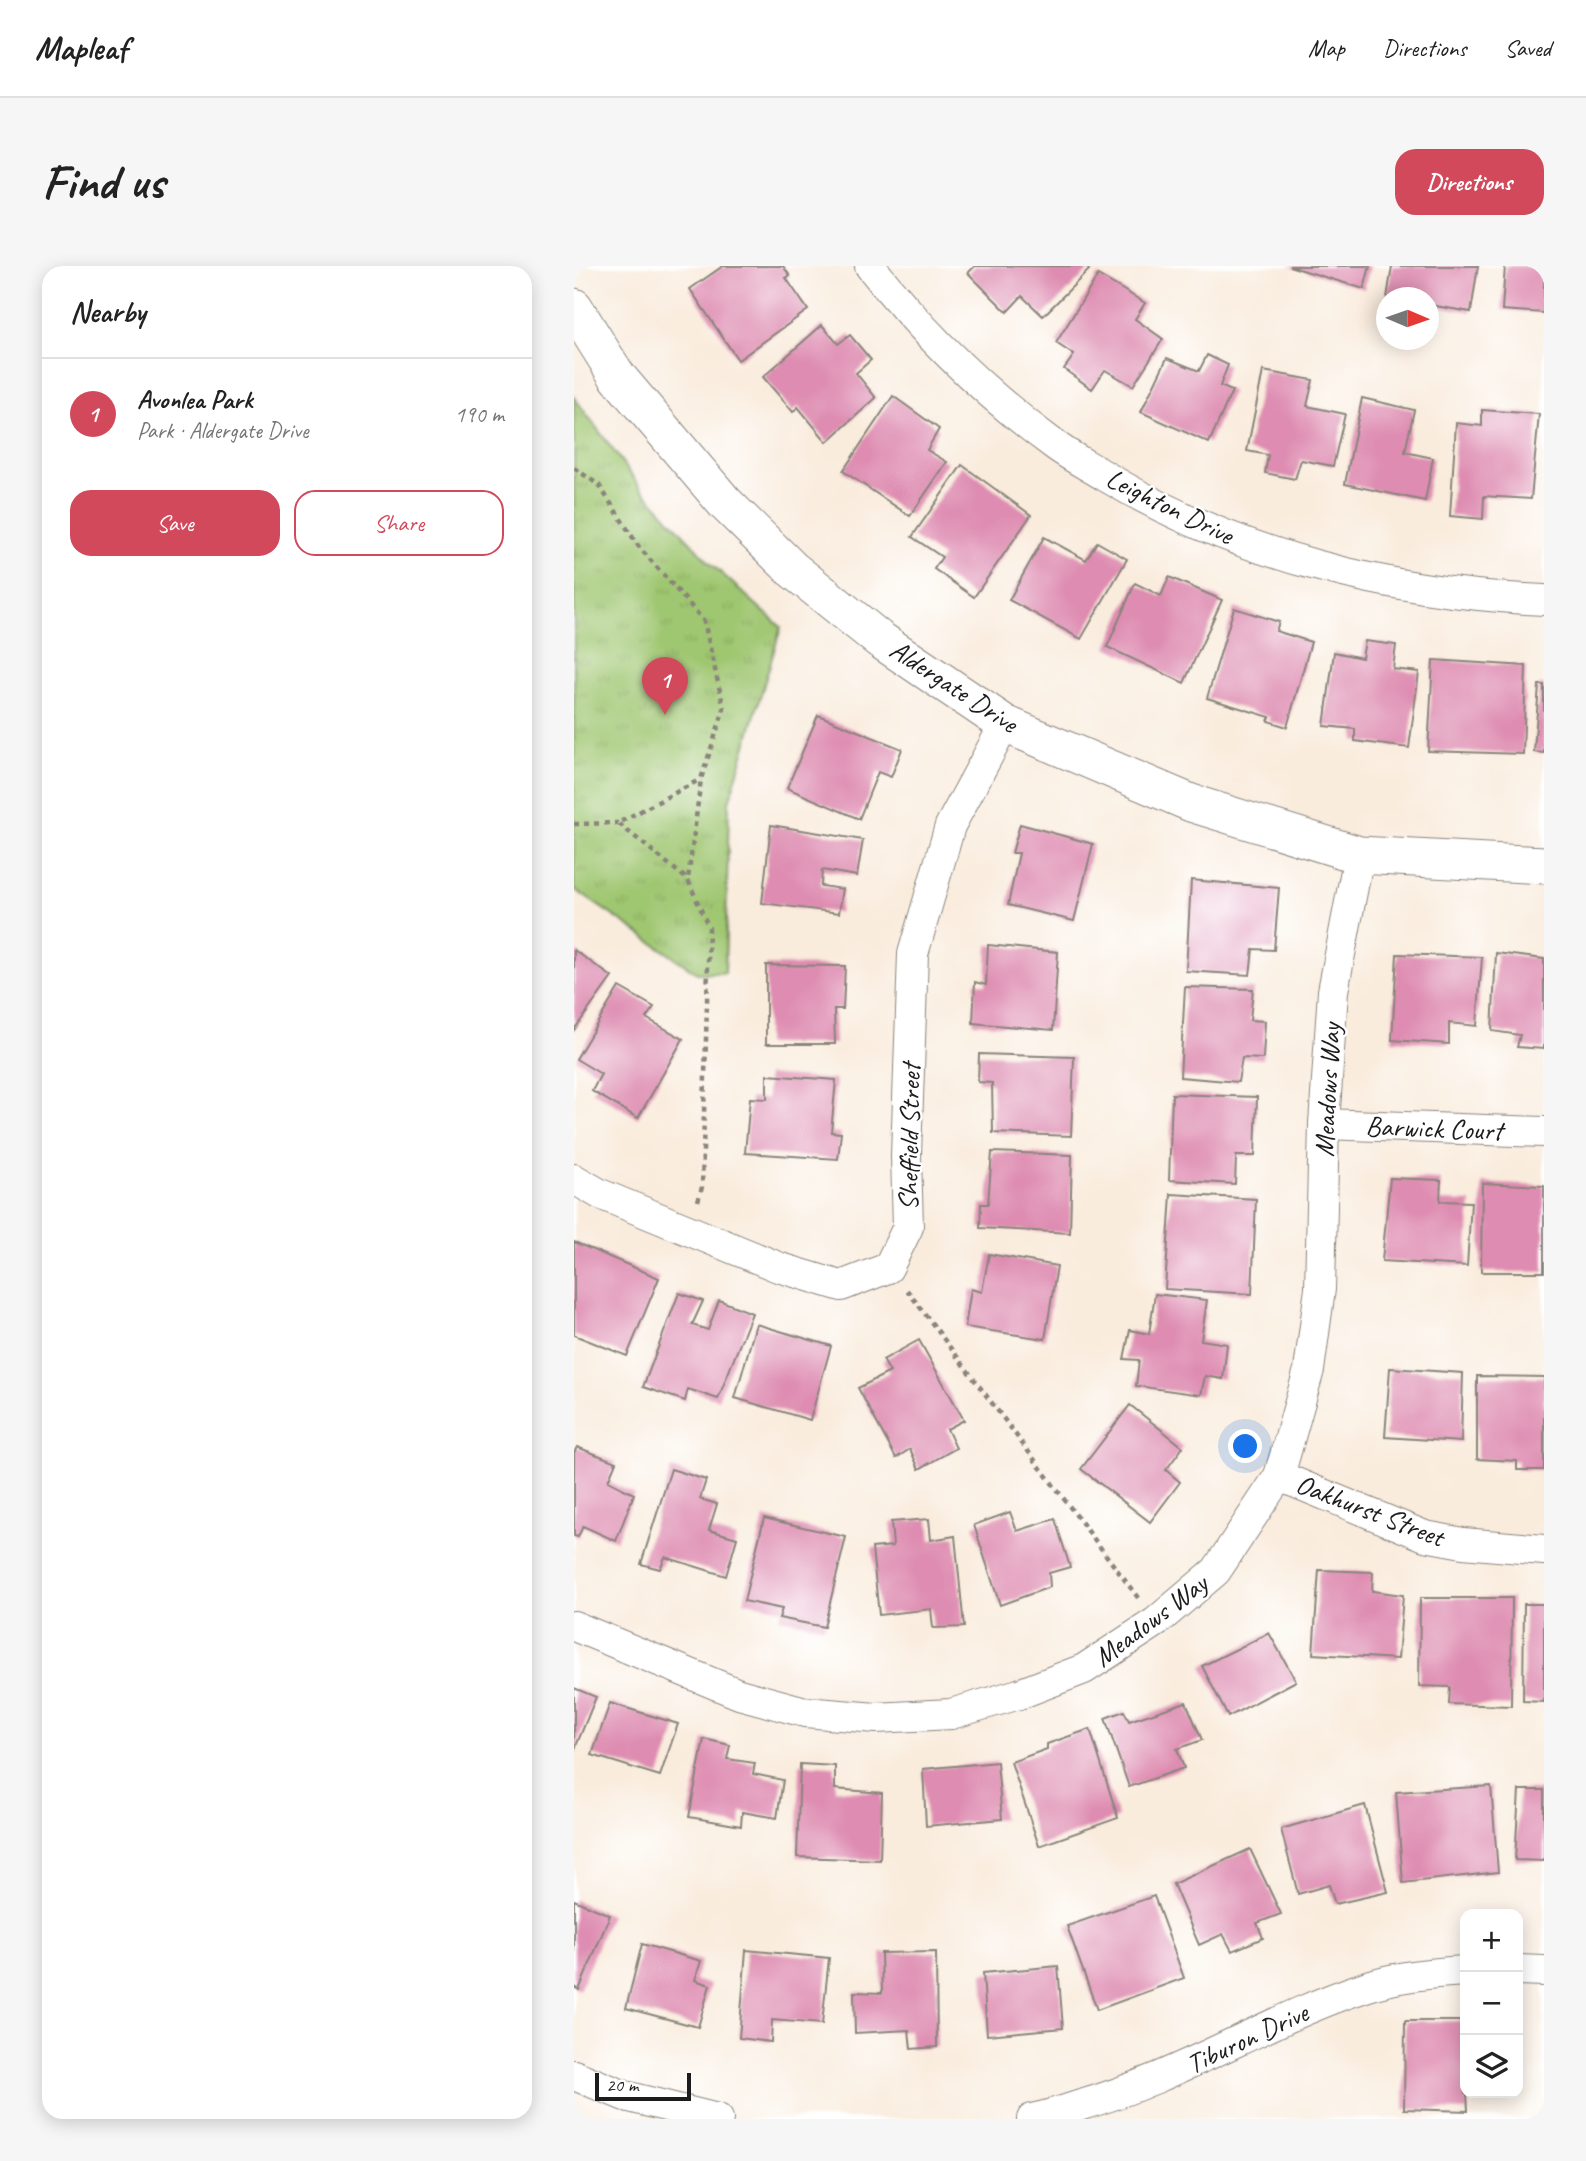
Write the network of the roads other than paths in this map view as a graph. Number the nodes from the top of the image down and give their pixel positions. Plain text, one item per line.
1 (870, 266) edge
2 (574, 307) edge
3 (1544, 600) edge
4 (1005, 724) junction
5 (1359, 855) junction
6 (1544, 865) edge
7 (1324, 1124) junction
8 (1544, 1132) edge
9 (574, 1179) edge
10 (1279, 1476) junction
11 (1544, 1550) edge
12 (574, 1626) edge
13 (1460, 1970) edge
14 (1523, 1970) edge
15 (1544, 1971) edge
16 (574, 2075) edge
17 (718, 2119) edge
18 (1036, 2119) edge

1 - 3 street, Leighton Drive
2 - 4 street, Aldergate Drive
4 - 5 street, Aldergate Drive
4 - 9 street, Sheffield Street
5 - 6 street, Aldergate Drive
5 - 7 street, Meadows Way
7 - 8 street, Barwick Court
7 - 10 street, Meadows Way
10 - 11 street, Oakhurst Street
10 - 12 street, Meadows Way
13 - 18 street, Tiburon Drive
14 - 15 street
16 - 17 street

